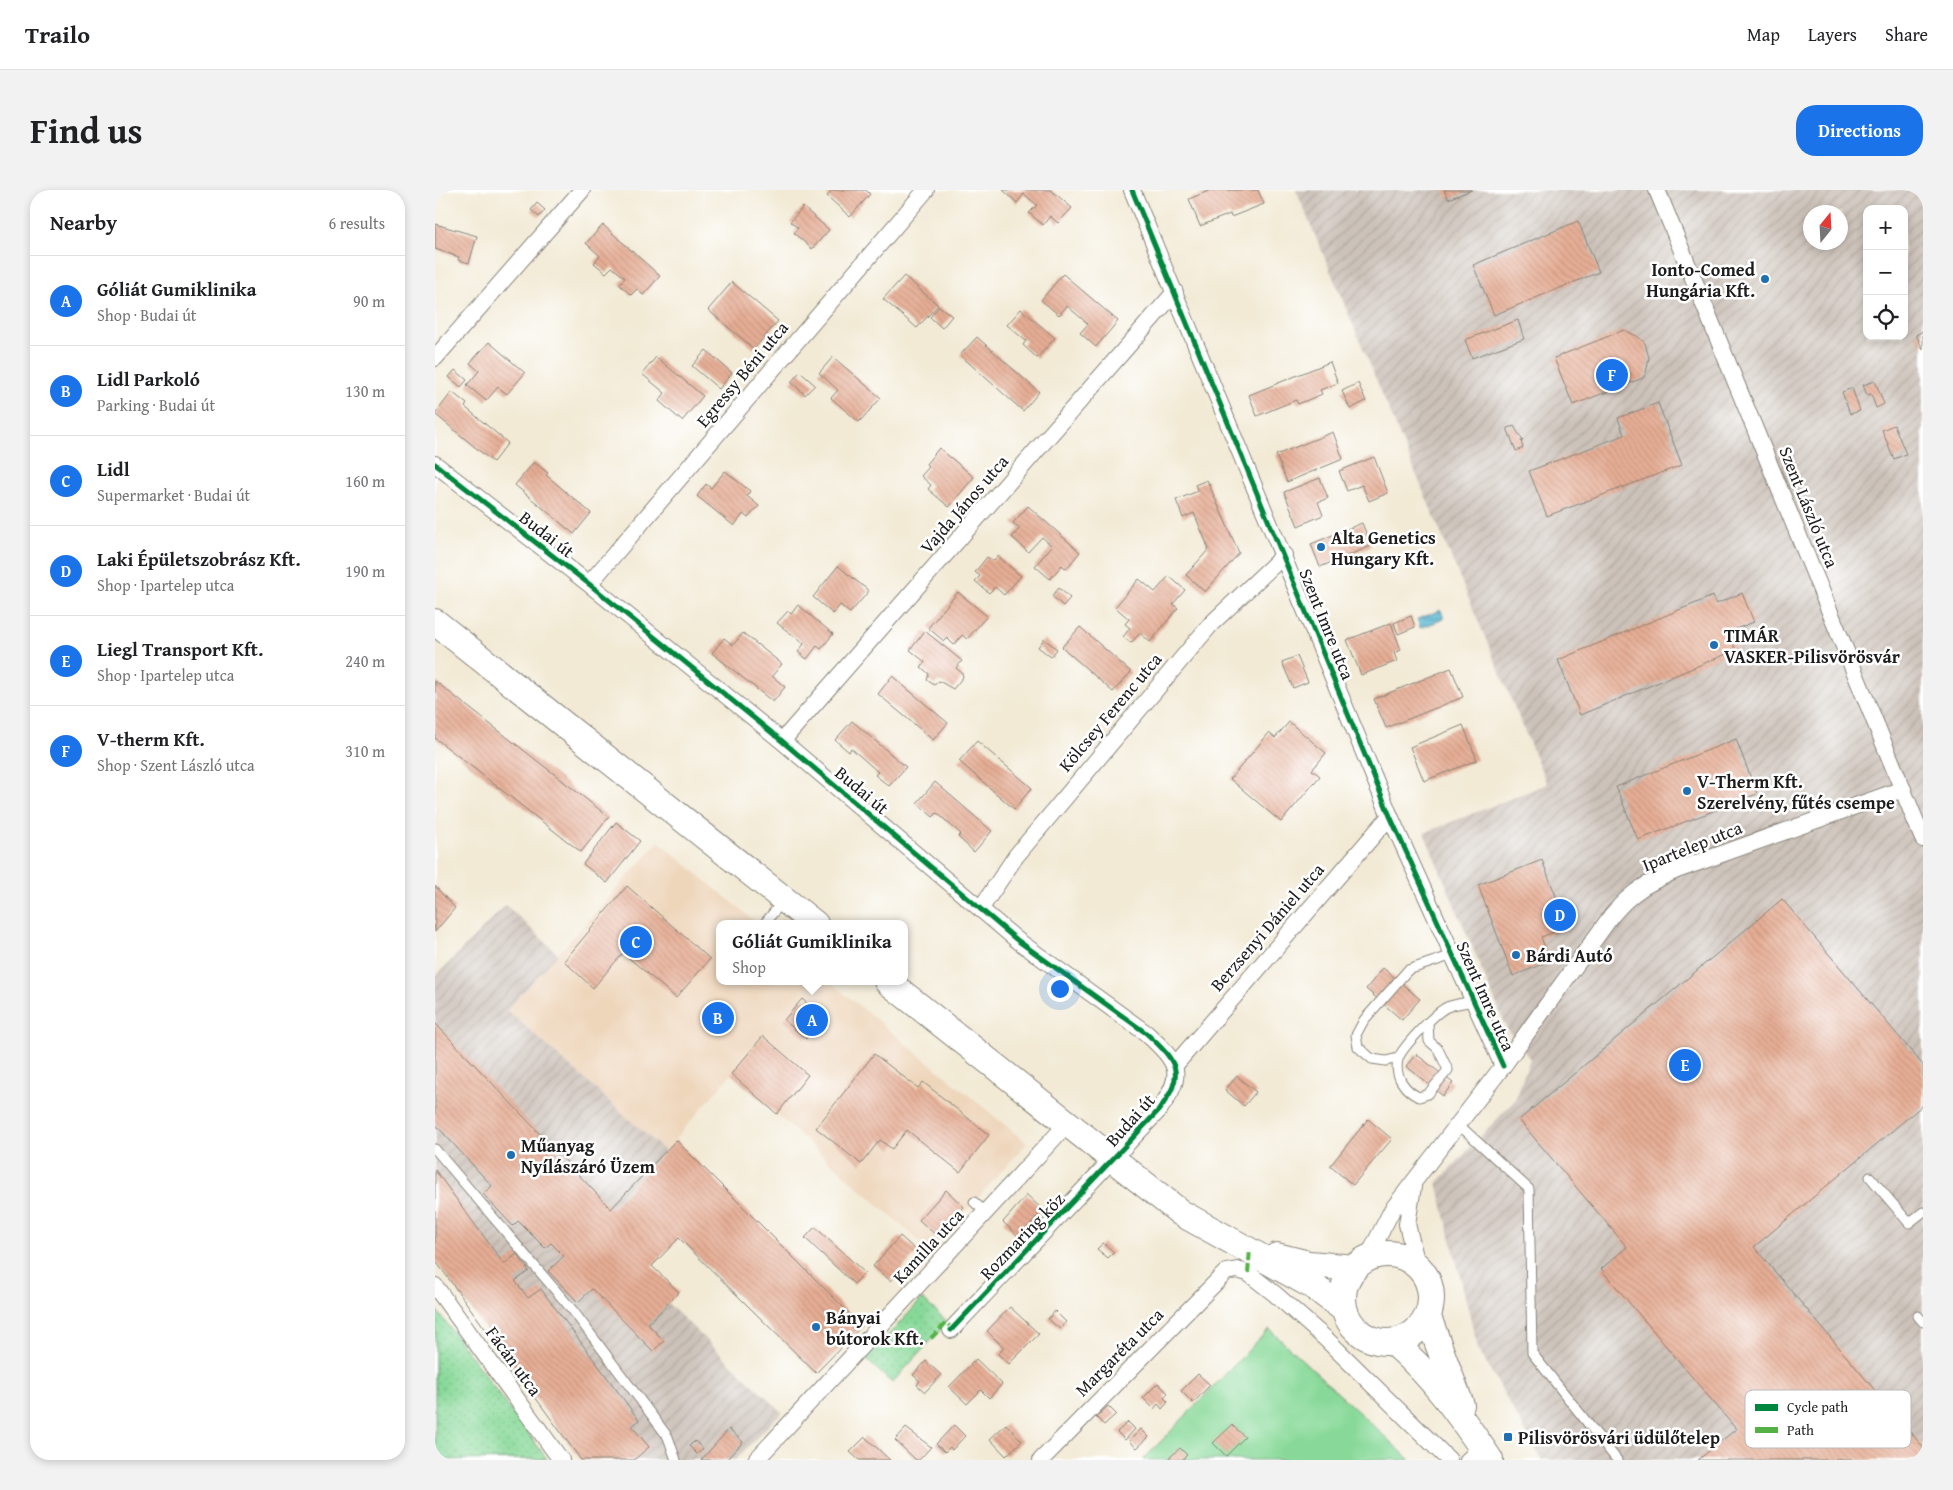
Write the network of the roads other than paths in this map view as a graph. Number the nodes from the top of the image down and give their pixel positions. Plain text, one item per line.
1 (581, 190) edge
2 (926, 190) edge
3 (1132, 190) edge
4 (1657, 190) edge
5 (1175, 292) junction
6 (435, 358) edge
7 (435, 464) edge
8 (1284, 555) junction
9 (589, 584) junction
10 (435, 622) edge
11 (782, 741) junction
12 (1903, 789) junction
13 (1390, 816) junction
14 (1923, 839) edge
15 (784, 899) junction
16 (981, 908) junction
17 (766, 920) edge
18 (810, 920) edge
19 (1453, 956) junction
20 (892, 985) edge
21 (1473, 1001) junction
22 (1428, 1022) junction
23 (1398, 1058) junction
24 (1175, 1065) junction
25 (1503, 1066) junction
26 (1067, 1124) junction
27 (1458, 1124) junction
28 (435, 1149) edge
29 (1113, 1160) junction
30 (1419, 1176) junction
31 (1870, 1176) dead end
32 (1923, 1212) edge
33 (1250, 1249) junction
34 (1361, 1263) junction
35 (1417, 1265) junction
36 (435, 1286) edge
37 (1344, 1309) junction
38 (1428, 1317) junction
39 (951, 1330) dead end
40 (1393, 1342) junction
41 (1478, 1450) edge
42 (561, 1460) edge
43 (676, 1460) edge
44 (756, 1460) edge
45 (1041, 1460) edge
46 (1449, 1460) edge
47 (1617, 1460) edge

1 - 6 street
2 - 9 street, Egressy Béni utca
3 - 5 street, Szent Imre utca
4 - 12 street, Szent László utca
5 - 8 street, Szent Imre utca
5 - 11 street, Vajda János utca
7 - 9 street, Budai út
8 - 13 street, Szent Imre utca
8 - 16 street, Kölcsey Ferenc utca
9 - 11 street, Budai út
10 - 15 main road
11 - 16 street, Budai út
12 - 14 street, Szent László utca
12 - 25 street, Ipartelep utca
13 - 19 street, Szent Imre utca
13 - 24 street, Berzsenyi Dániel utca
15 - 17 lane
15 - 18 main road
16 - 24 street, Budai út
19 - 21 street, Szent Imre utca
19 - 23 lane
20 - 26 main road, Budai út
21 - 22 lane
21 - 25 street, Szent Imre utca
22 - 23 lane
22 - 23 lane
24 - 29 street, Budai út
25 - 27 street, Ipartelep utca
26 - 29 main road, Budai út
26 - 44 street, Kamilla utca
27 - 30 street, Ipartelep utca
27 - 47 lane
28 - 43 lane
29 - 33 main road, Budai út
29 - 39 street, Rozmaring köz
30 - 34 street, Ipartelep utca
30 - 35 street
31 - 32 lane
33 - 34 main road
33 - 37 main road
34 - 35 main road
34 - 37 main road
35 - 38 main road
36 - 42 street, Fácán utca
37 - 40 main road
38 - 40 main road
38 - 41 main road
40 - 41 main road
45 - 46 street, Margaréta utca

